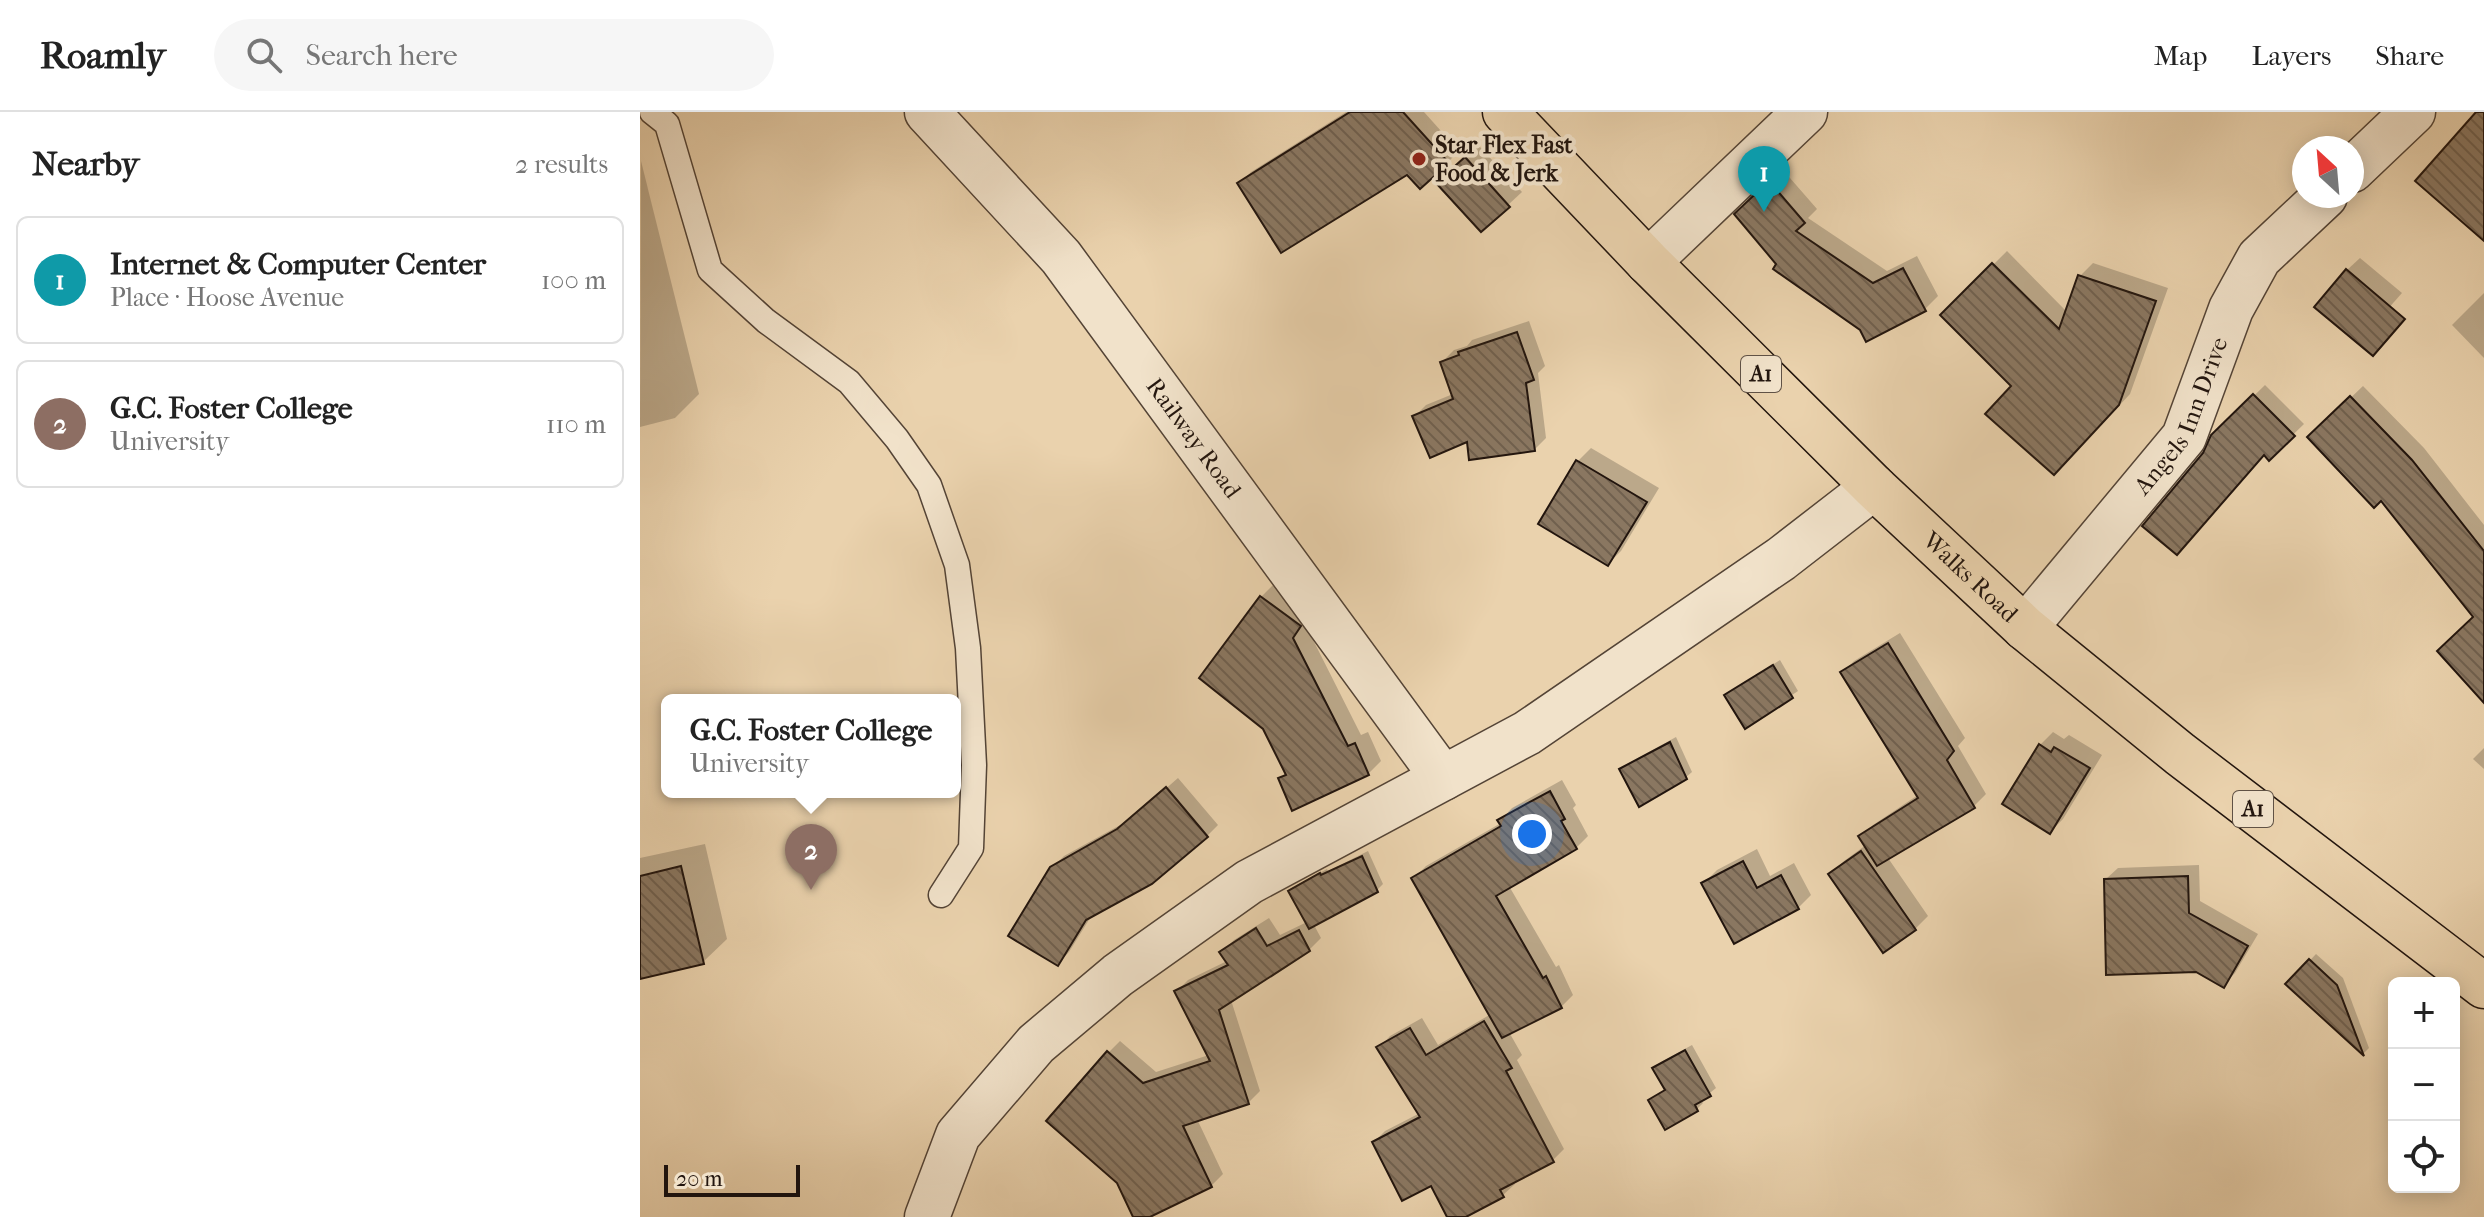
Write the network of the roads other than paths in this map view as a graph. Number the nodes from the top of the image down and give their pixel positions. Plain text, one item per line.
1 (652, 112) edge
2 (927, 112) edge
3 (1505, 112) edge
4 (1805, 112) edge
5 (2413, 112) edge
6 (2364, 159) edge
7 (2312, 208) edge
8 (1648, 262) junction
9 (1874, 487) junction
10 (2025, 628) junction
11 (1443, 778) junction
12 (941, 895) dead end
13 (2481, 978) edge
14 (927, 1217) edge

1 - 12 lane
2 - 11 street, Railway Road
3 - 8 main road, Walks Road / A1
4 - 8 street
5 - 6 street
7 - 10 street, Angels Inn Drive
8 - 9 main road, Walks Road / A1
9 - 10 main road, Walks Road / A1
9 - 11 street
10 - 13 main road, Walks Road / A1
11 - 14 street

